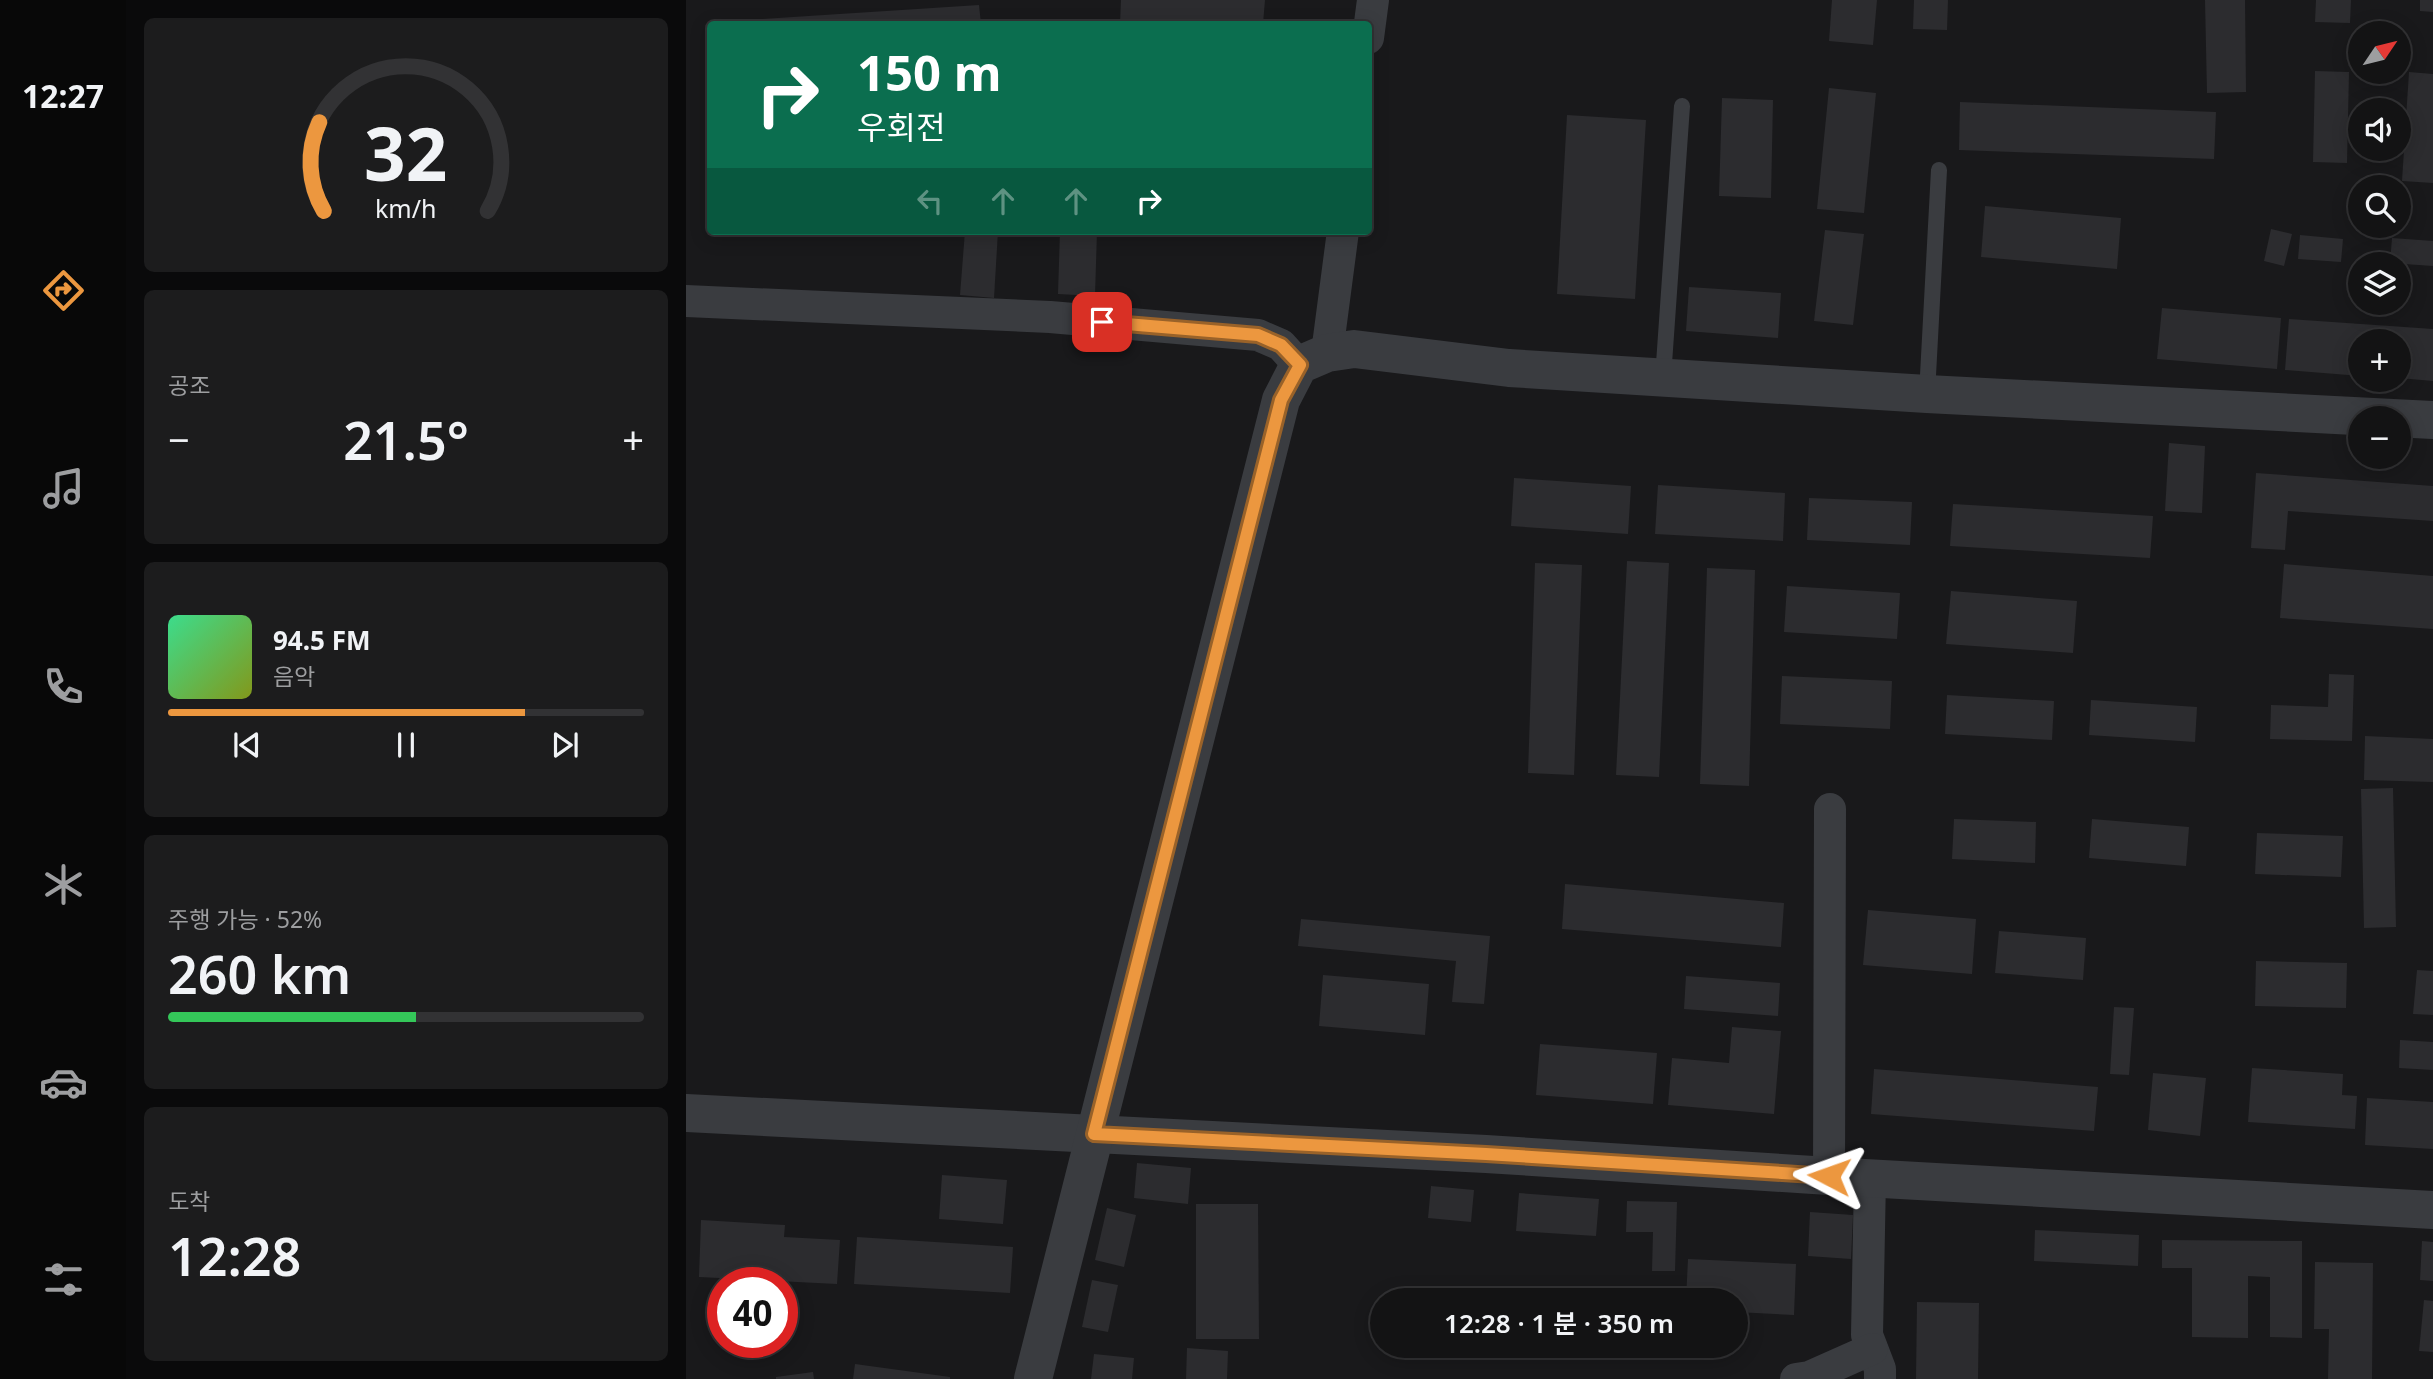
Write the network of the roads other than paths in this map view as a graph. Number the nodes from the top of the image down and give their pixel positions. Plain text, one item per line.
1 (1373, 0) edge
2 (1370, 21) edge
3 (1682, 106) dead end
4 (1939, 170) dead end
5 (1342, 235) edge
6 (686, 301) edge
7 (1313, 359) junction
8 (1663, 377) junction
9 (1927, 394) junction
10 (2433, 419) edge
11 (1830, 809) dead end
12 (686, 1113) edge
13 (1094, 1134) junction
14 (1829, 1176) junction
15 (1870, 1178) junction
16 (2433, 1210) edge
17 (1872, 1349) junction
18 (1033, 1379) edge
19 (1796, 1379) edge
20 (1880, 1379) edge

1 - 2 street
3 - 8 lane
4 - 9 lane
5 - 7 street
6 - 7 street
7 - 8 street
7 - 13 street
8 - 9 street
9 - 10 street
11 - 14 street
12 - 13 street
13 - 14 street
13 - 18 street
14 - 15 street
15 - 16 street
15 - 17 street
17 - 19 street
17 - 20 street

